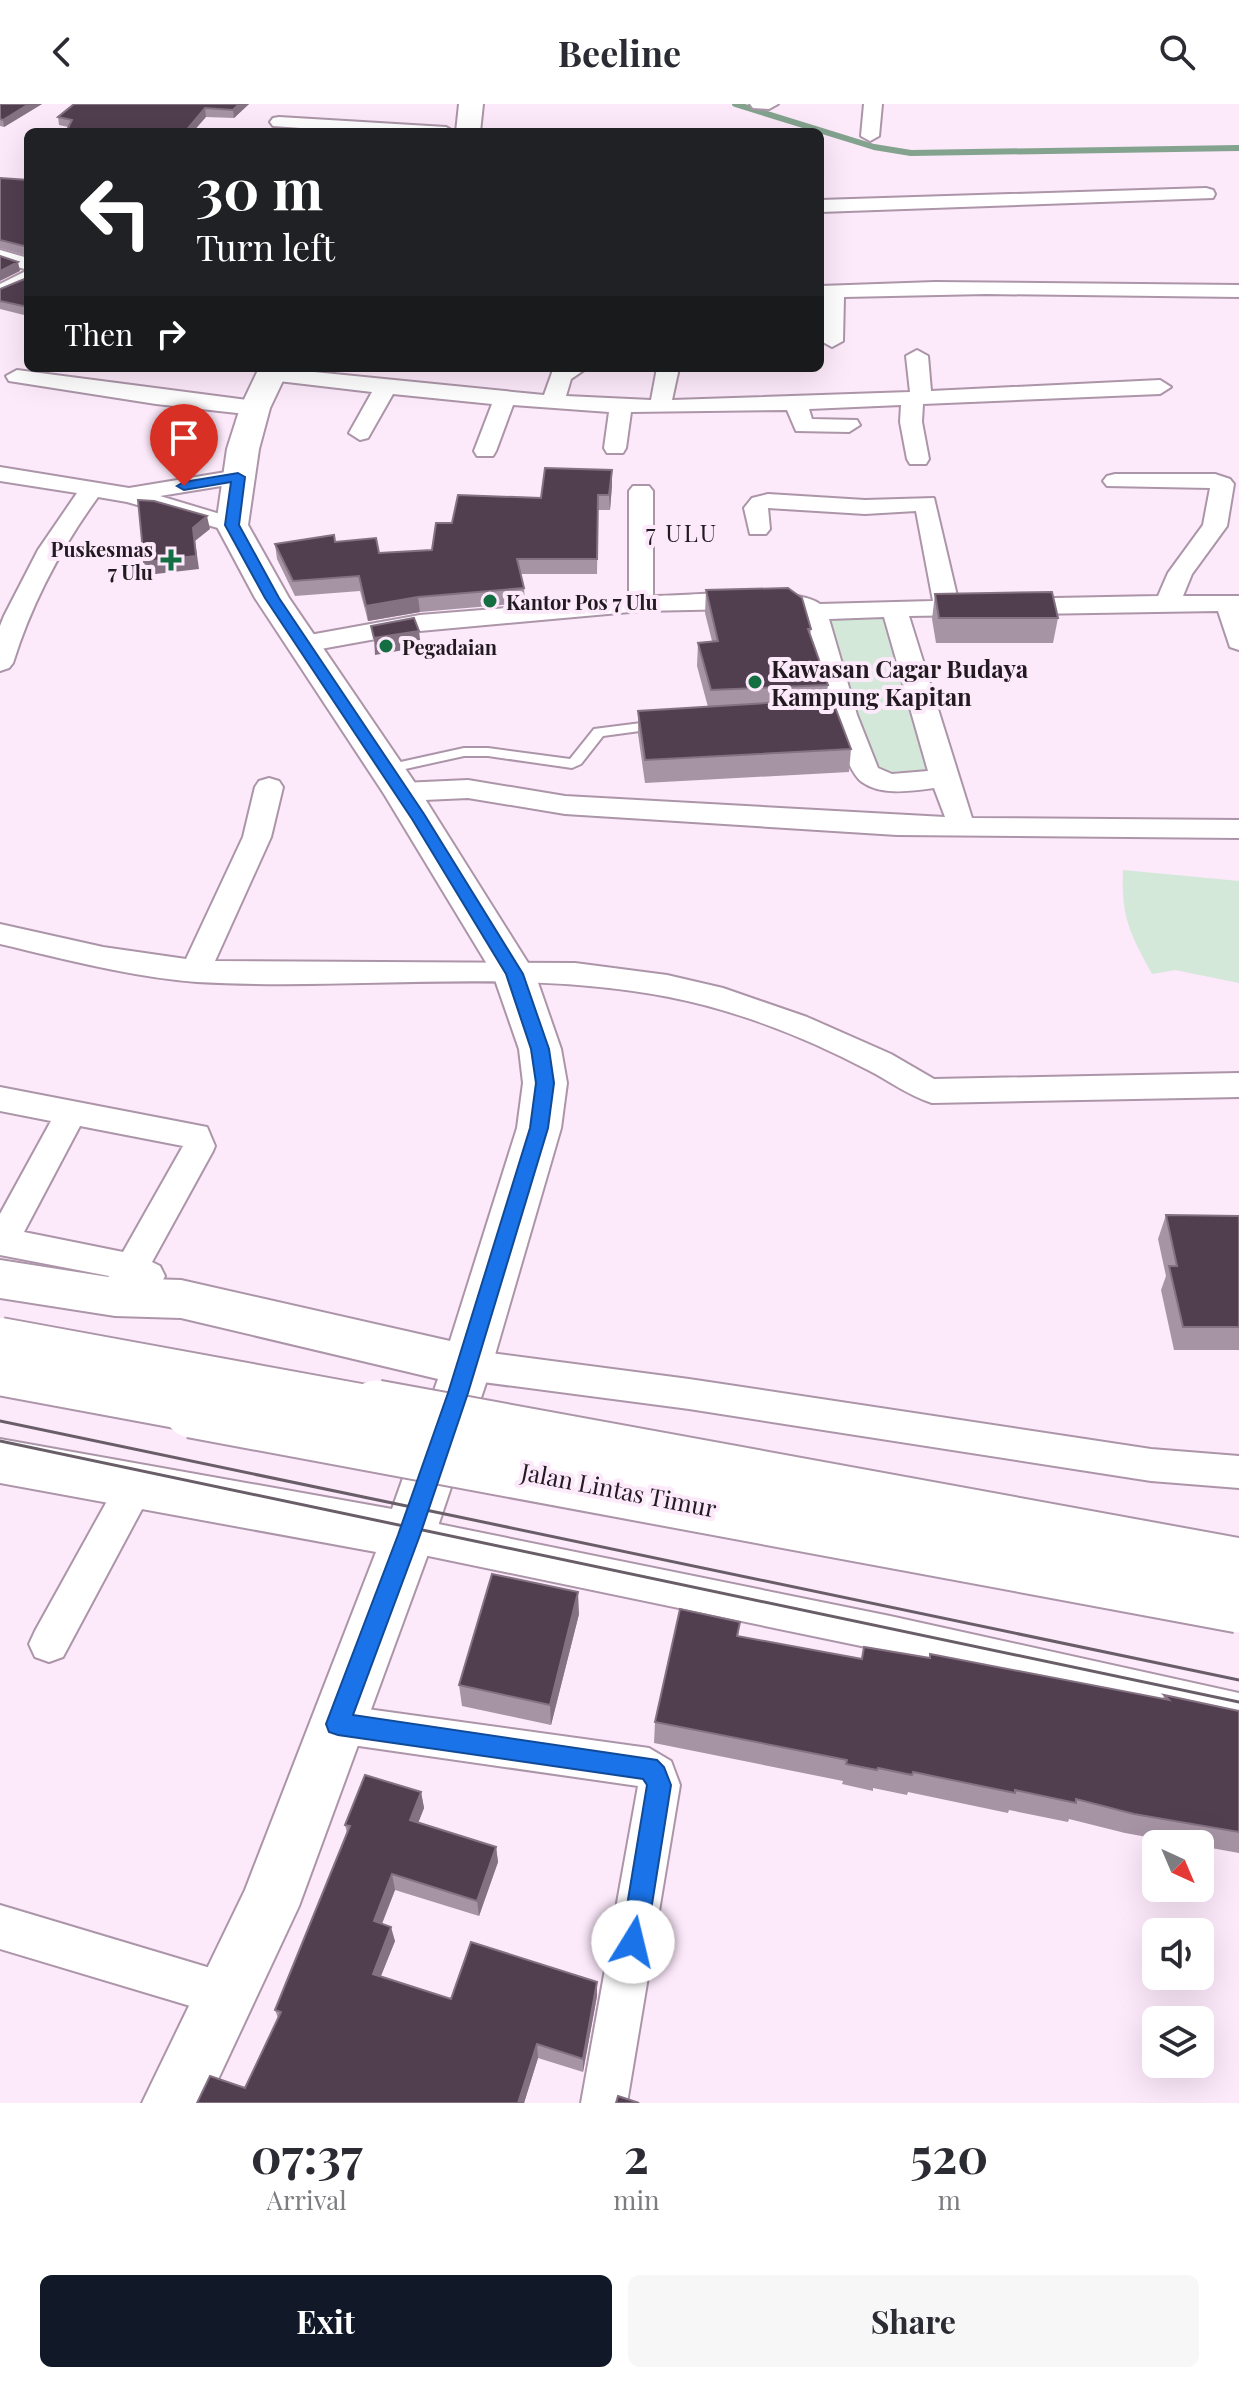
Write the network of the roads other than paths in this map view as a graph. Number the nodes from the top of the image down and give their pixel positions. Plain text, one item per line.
1 (471, 104) edge
2 (759, 104) edge
3 (769, 104) edge
4 (873, 104) edge
5 (279, 122) dead end
6 (379, 128) edge
7 (468, 128) edge
8 (870, 136) dead end
9 (1206, 194) dead end
10 (824, 206) edge
11 (0, 256) edge
12 (24, 263) edge
13 (24, 278) edge
14 (1239, 291) edge
15 (0, 292) edge
16 (827, 292) edge
17 (832, 341) dead end
18 (917, 356) dead end
19 (272, 372) edge
20 (279, 372) edge
21 (567, 372) edge
22 (667, 372) edge
23 (17, 376) dead end
24 (386, 387) junction
25 (1160, 387) dead end
26 (505, 397) junction
27 (916, 398) junction
28 (553, 402) junction
29 (795, 402) junction
30 (621, 406) junction
31 (660, 407) junction
32 (255, 408) junction
33 (849, 425) dead end
34 (360, 433) dead end
35 (615, 448) dead end
36 (485, 451) dead end
37 (918, 459) dead end
38 (0, 474) edge
39 (238, 477) junction
40 (1115, 481) dead end
41 (92, 489) junction
42 (641, 491) dead end
43 (130, 495) junction
44 (232, 525) junction
45 (758, 529) dead end
46 (1168, 602) junction
47 (641, 604) junction
48 (1234, 604) edge
49 (943, 607) junction
50 (894, 609) junction
51 (814, 612) junction
52 (1239, 642) edge
53 (304, 644) junction
54 (0, 663) edge
55 (672, 724) edge
56 (944, 778) junction
57 (394, 780) junction
58 (269, 787) dead end
59 (962, 827) junction
60 (1239, 829) edge
61 (0, 934) edge
62 (195, 971) junction
63 (514, 974) junction
64 (1239, 1085) edge
65 (0, 1099) edge
66 (71, 1113) junction
67 (1, 1254) edge
68 (123, 1282) junction
69 (0, 1340) edge
70 (467, 1365) junction
71 (0, 1373) edge
72 (0, 1461) edge
73 (1239, 1472) edge
74 (135, 1486) junction
75 (409, 1535) junction
76 (1239, 1567) edge
77 (1239, 1604) edge
78 (49, 1644) dead end
79 (1239, 1712) edge
80 (338, 1724) junction
81 (0, 1927) edge
82 (227, 1995) junction
83 (174, 2103) edge
84 (604, 2103) edge

1 - 7 main road
2 - 3 street
4 - 8 street
5 - 6 street
9 - 10 street
11 - 12 street
13 - 15 street
14 - 16 street
16 - 17 street
18 - 27 street
19 - 32 main road
20 - 24 street
21 - 28 street
22 - 31 street
23 - 32 street
24 - 26 street
24 - 34 street
25 - 27 street
26 - 28 street
26 - 36 street
27 - 29 street
27 - 37 street
28 - 30 street
29 - 31 street
29 - 33 street
30 - 31 street
30 - 35 street
32 - 39 main road
38 - 41 street
39 - 43 street
39 - 44 main road
40 - 46 street
41 - 43 street
41 - 54 street
42 - 47 street
43 - 44 street
44 - 53 main road
45 - 49 street
46 - 48 street
46 - 49 street
47 - 51 street
47 - 53 street
48 - 52 street
49 - 50 street
50 - 51 street
50 - 56 street
51 - 56 street
53 - 57 main road
55 - 57 lane
56 - 59 street
57 - 59 street
57 - 63 main road
58 - 62 street
59 - 60 street
61 - 62 street
62 - 63 street
63 - 64 street
63 - 70 main road
65 - 66 street
66 - 67 street
66 - 68 street
67 - 68 main road
68 - 70 main road
69 - 76 main road, Jalan Lintas Timur, bridge
70 - 73 street
70 - 75 main road
71 - 77 main road, Jalan Lintas Timur, bridge
72 - 74 main road
74 - 75 main road
74 - 78 street
75 - 79 street
75 - 80 main road
80 - 82 main road
80 - 84 street
81 - 82 street
82 - 83 main road

